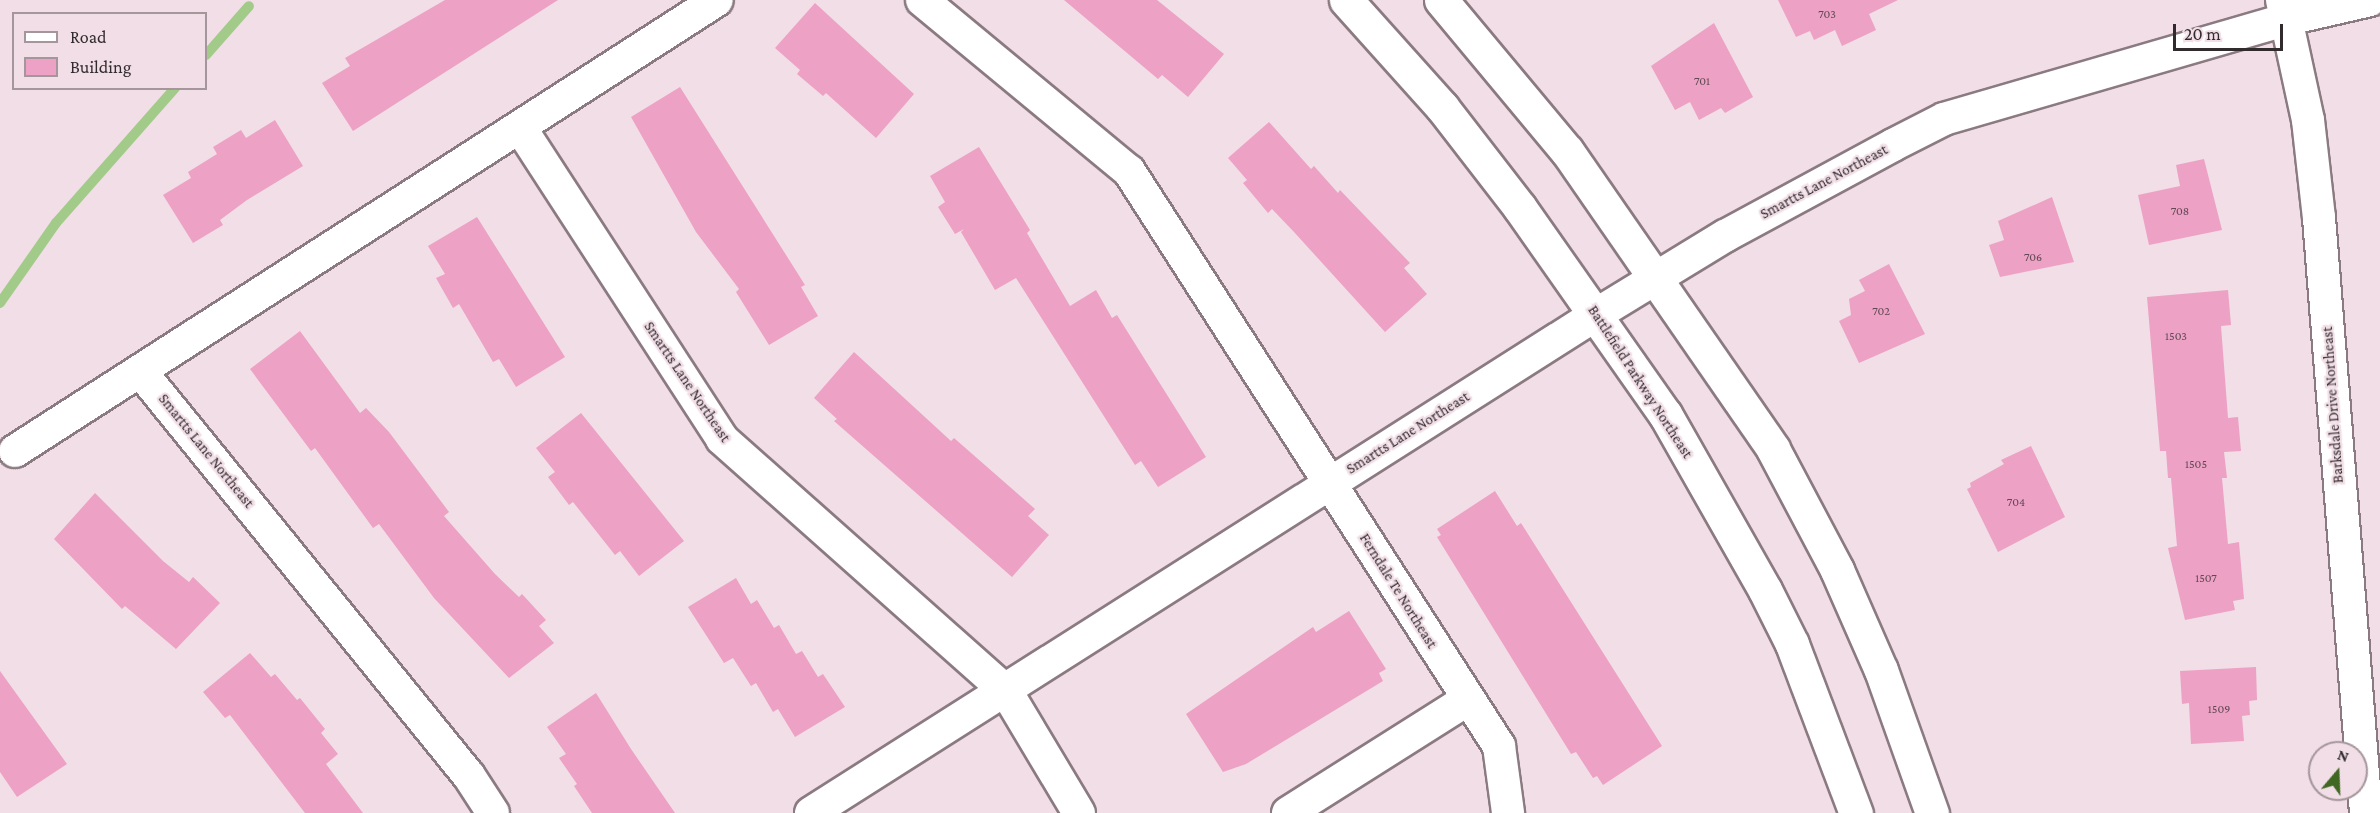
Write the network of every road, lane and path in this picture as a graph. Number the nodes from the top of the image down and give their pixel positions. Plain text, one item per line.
1 (717, 0) edge
2 (922, 0) edge
3 (1346, 0) edge
4 (1441, 0) edge
5 (2370, 0) edge
6 (2285, 10) edge
7 (520, 129) junction
8 (1657, 279) junction
9 (1597, 314) junction
10 (141, 372) junction
11 (15, 451) dead end
12 (1329, 481) junction
13 (1006, 691) junction
14 (1467, 700) junction
15 (493, 813) edge
16 (811, 813) edge
17 (1079, 813) edge
18 (1288, 813) edge
19 (1508, 813) edge
20 (1856, 813) edge
21 (1932, 813) edge
22 (2366, 813) edge

1 - 7 street
2 - 12 street, Smartts Lane Northeast
3 - 9 main road, Battlefield Parkway Northeast
4 - 8 main road
5 - 6 street, Smartts Lane Northeast
6 - 8 street, Smartts Lane Northeast
6 - 22 street, Barksdale Drive Northeast
7 - 10 street
7 - 13 street, Smartts Lane Northeast
8 - 9 street, Smartts Lane Northeast
8 - 21 main road
9 - 12 street, Smartts Lane Northeast
9 - 20 main road, Battlefield Parkway Northeast
10 - 11 street
10 - 15 street, Smartts Lane Northeast
12 - 13 street, Smartts Lane Northeast
12 - 14 street, Ferndale Te Northeast
13 - 16 street, Smartts Lane Northeast
13 - 17 street
14 - 18 street
14 - 19 street, Ferndale Te Northeast

